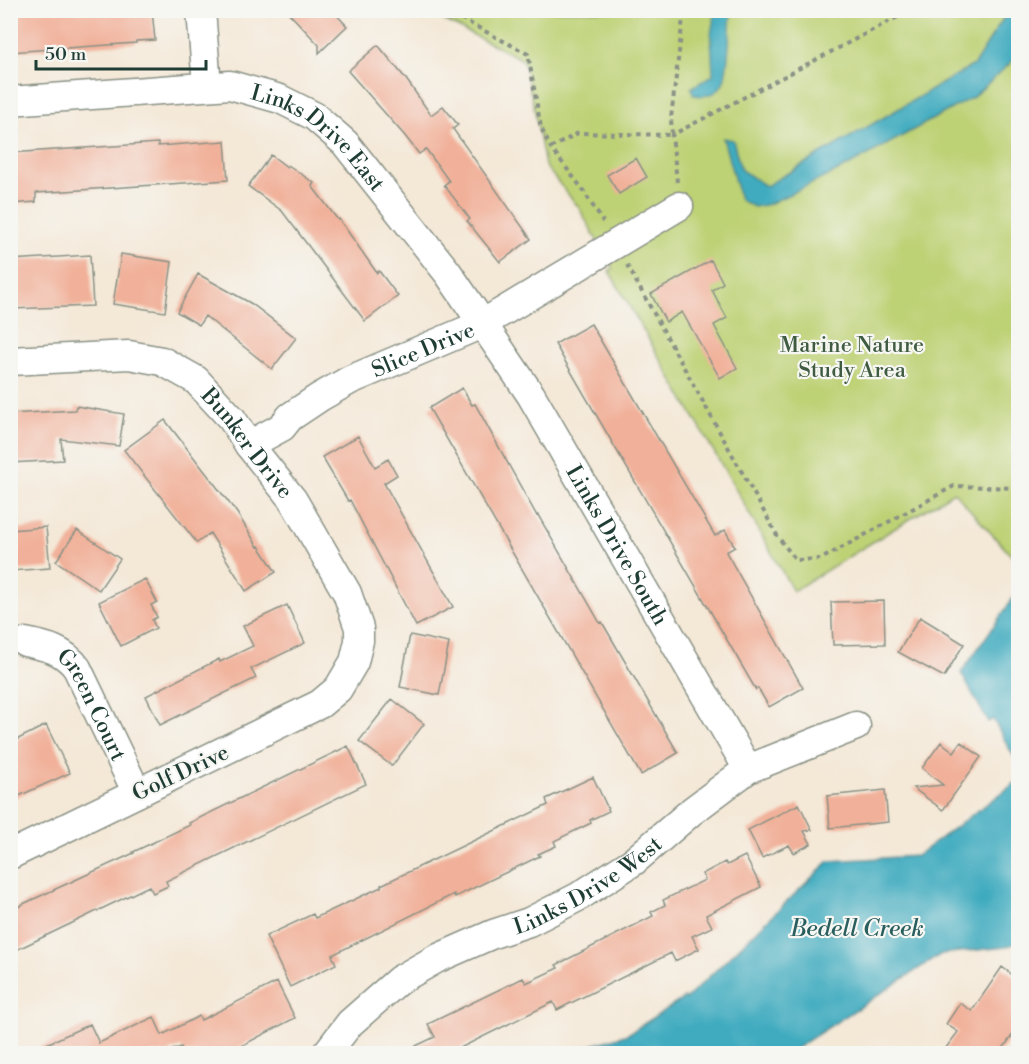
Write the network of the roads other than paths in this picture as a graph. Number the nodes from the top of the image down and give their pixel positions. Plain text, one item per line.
1 (201, 10) edge
2 (207, 86) junction
3 (10, 101) edge
4 (679, 207) road end
5 (482, 324) junction
6 (10, 361) edge
7 (249, 445) junction
8 (25, 642) dead end
9 (343, 680) joint
10 (856, 726) dead end
11 (748, 769) junction
12 (137, 793) junction
13 (10, 855) edge
14 (326, 1053) edge

1 - 2 street
2 - 3 street, Links Drive East
2 - 5 street, Links Drive East
4 - 5 street, Slice Drive
5 - 7 street, Slice Drive
5 - 11 street, Links Drive South
6 - 7 street, Bunker Drive
7 - 9 street, Bunker Drive
8 - 12 street, Green Court
9 - 12 street, Golf Drive
10 - 11 street, Links Drive West
11 - 14 street, Links Drive West
12 - 13 street, Golf Drive

